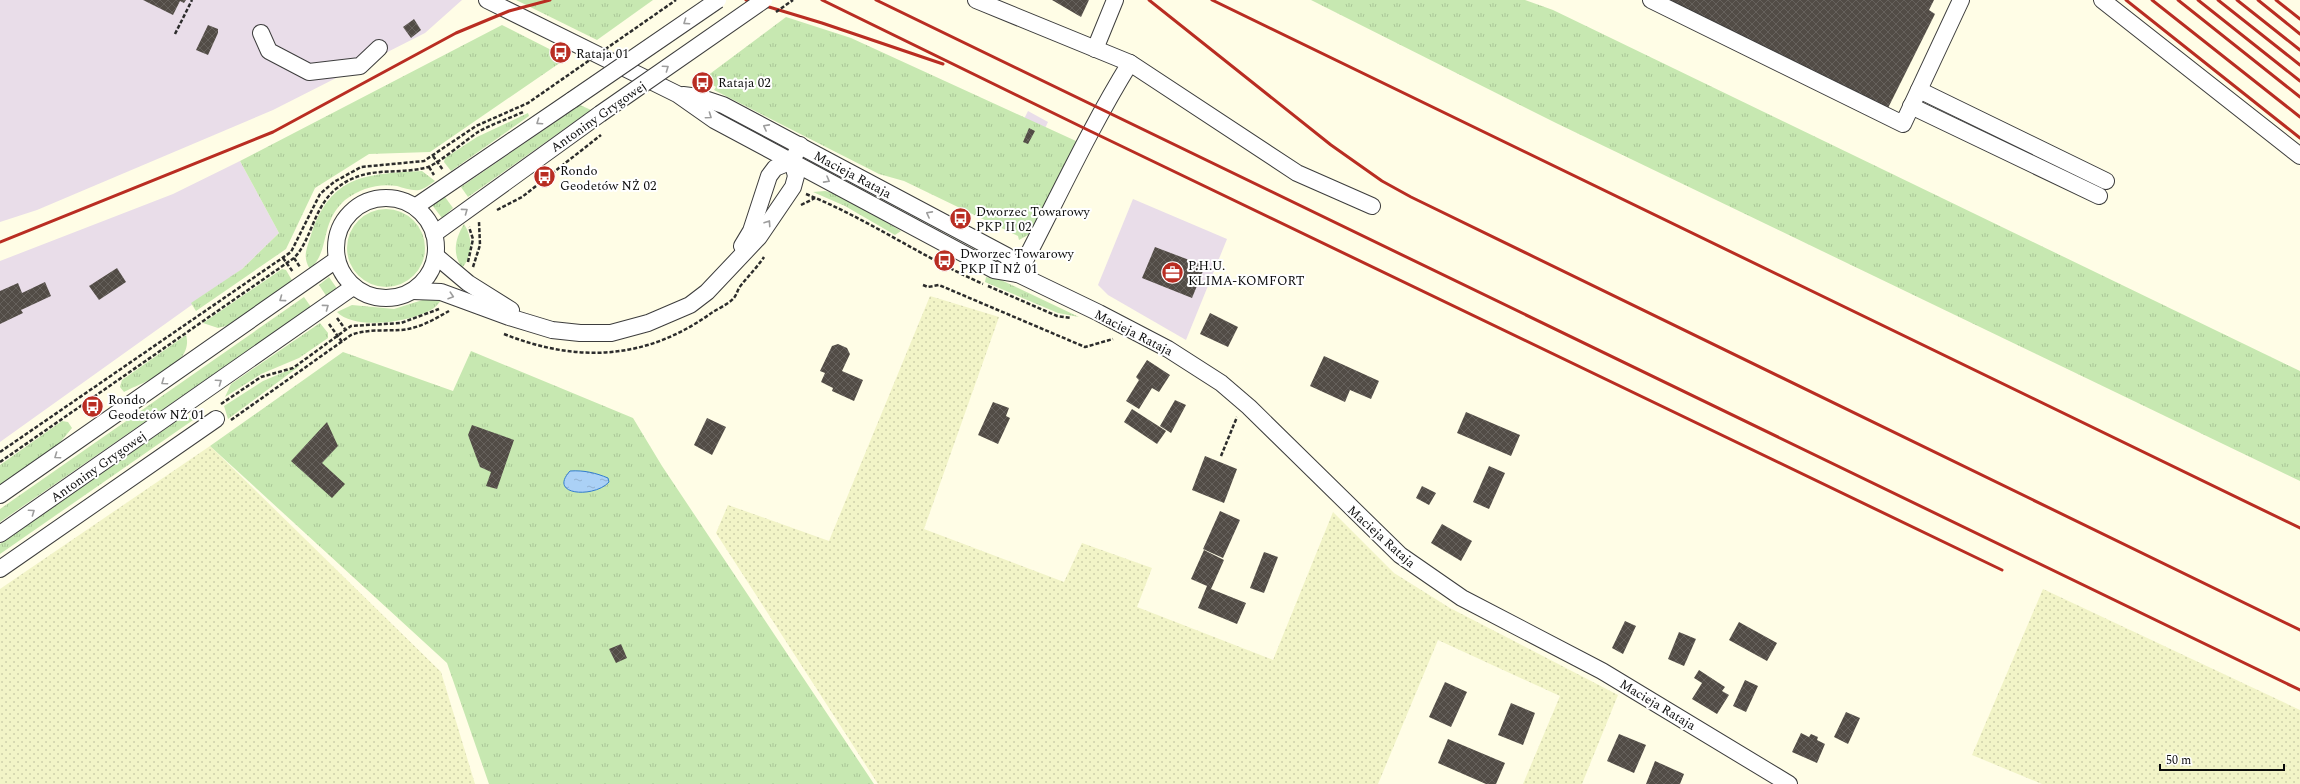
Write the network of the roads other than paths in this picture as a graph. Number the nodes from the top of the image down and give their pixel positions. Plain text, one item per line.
1 (487, 0) edge
2 (718, 0) edge
3 (764, 0) edge
4 (976, 0) edge
5 (1115, 0) edge
6 (1651, 0) edge
7 (1961, 0) edge
8 (2102, 0) edge
9 (261, 33) dead end
10 (380, 48) dead end
11 (1095, 48) junction
12 (1130, 63) junction
13 (1919, 90) junction
14 (677, 94) junction
15 (1911, 106) junction
16 (800, 145) junction
17 (2300, 156) edge
18 (792, 161) junction
19 (2106, 180) dead end
20 (2099, 196) dead end
21 (1372, 206) dead end
22 (415, 208) junction
23 (434, 234) junction
24 (436, 256) junction
25 (336, 260) junction
26 (1018, 274) junction
27 (725, 275) junction
28 (353, 287) junction
29 (413, 291) junction
30 (534, 325) junction
31 (222, 421) road end
32 (0, 495) edge
33 (0, 534) edge
34 (0, 569) edge
35 (1789, 784) edge

1 - 14 street, Macieja Rataja
2 -> 22 street, bridge
23 -> 3 street, Antoniny Grygowej, bridge
4 - 11 street
5 - 11 street
6 - 15 street
7 - 13 street
8 - 17 street
9 - 10 street
11 - 12 street
12 - 21 street
12 - 26 street
13 - 15 street
13 - 19 street
16 -> 14 street, Macieja Rataja
14 -> 18 street, Macieja Rataja
15 - 20 street
16 - 18 street
26 -> 16 street, Macieja Rataja
18 -> 26 street, Macieja Rataja
18 - 27 street
27 -> 18 street
22 - 23 street
22 - 25 street
23 - 24 street
24 - 29 street
24 - 30 street
25 - 28 street
25 -> 32 street
26 - 35 street, Macieja Rataja
27 - 30 street
28 - 29 street
33 -> 28 street, Antoniny Grygowej
29 -> 30 street
31 - 34 street

